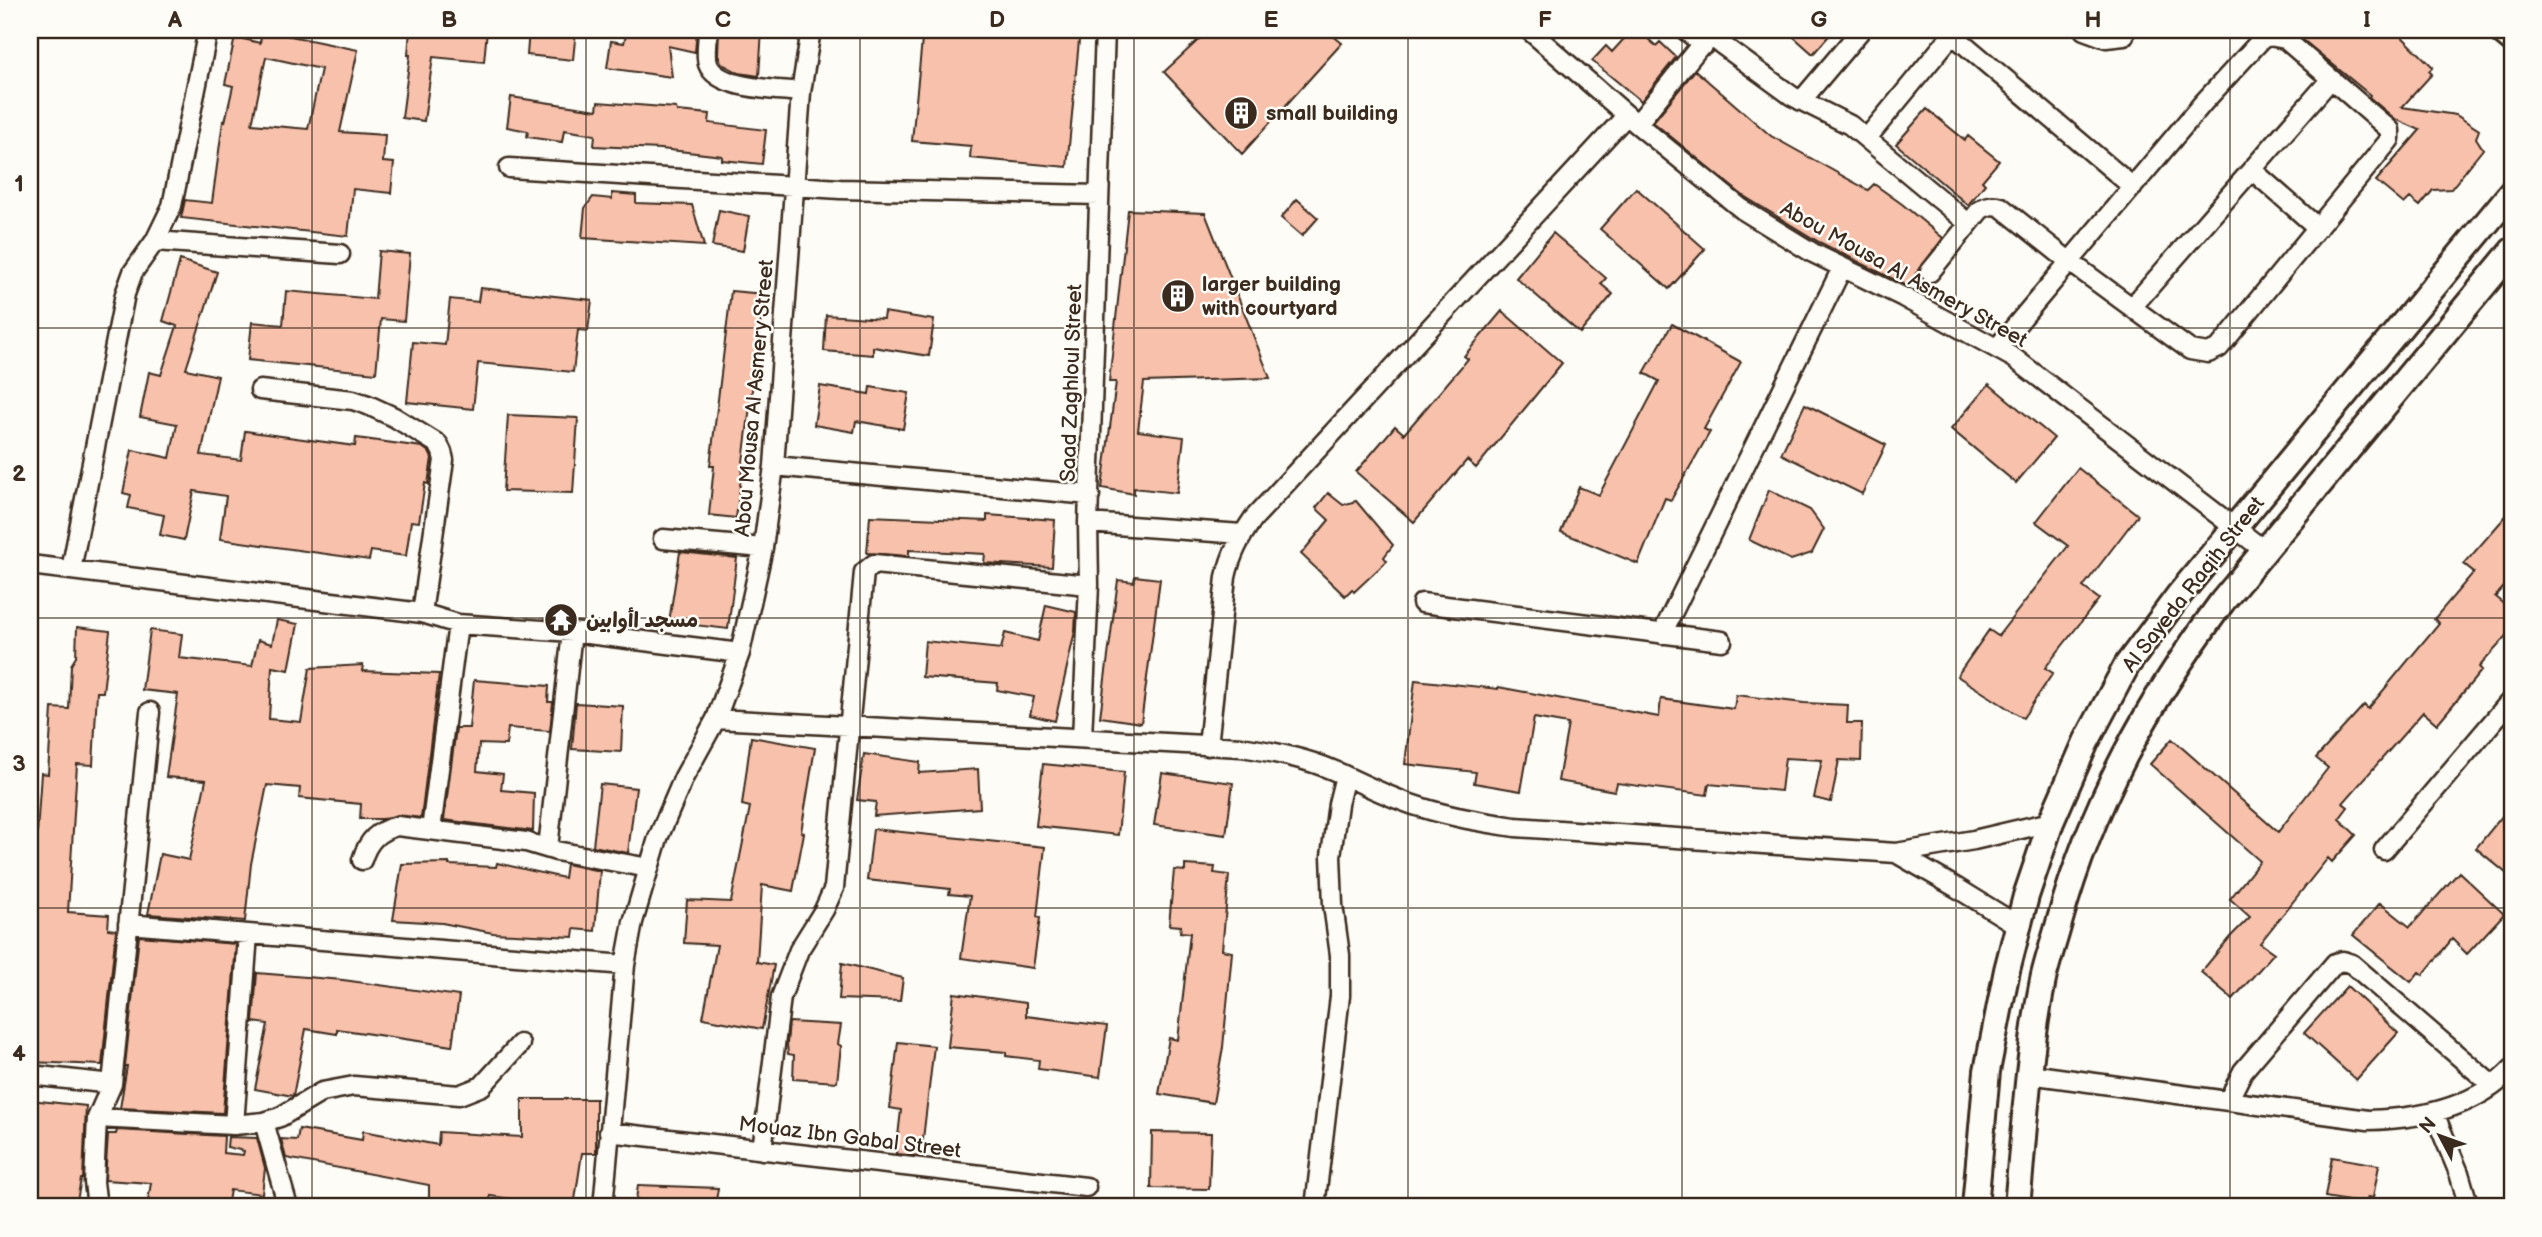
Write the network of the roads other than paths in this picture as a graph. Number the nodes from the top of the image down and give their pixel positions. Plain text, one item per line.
1 (208, 30) edge
2 (708, 30) edge
3 (811, 30) edge
4 (1105, 30) edge
5 (1529, 30) edge
6 (1685, 30) edge
7 (1861, 30) edge
8 (2084, 30) edge
9 (2500, 30) edge
10 (1954, 32) edge
11 (2124, 36) dead end
12 (1709, 37) edge
13 (2512, 40) edge
14 (2331, 79) junction
15 (802, 92) junction
16 (1801, 101) junction
17 (1632, 120) junction
18 (1867, 138) junction
19 (509, 168) dead end
20 (2252, 170) junction
21 (796, 187) junction
22 (2133, 187) junction
23 (2512, 192) edge
24 (1100, 195) junction
25 (1968, 223) junction
26 (2318, 228) junction
27 (155, 240) junction
28 (2512, 251) edge
29 (340, 254) dead end
30 (2070, 262) junction
31 (1842, 268) junction
32 (1930, 272) dead end
33 (2132, 307) junction
34 (1997, 348) junction
35 (260, 390) dead end
36 (774, 466) junction
37 (1090, 495) junction
38 (1088, 523) junction
39 (2234, 527) junction
40 (1242, 534) junction
41 (663, 539) dead end
42 (763, 548) junction
43 (2265, 551) junction
44 (30, 566) edge
45 (71, 570) junction
46 (1089, 585) junction
47 (1422, 603) dead end
48 (422, 613) junction
49 (458, 624) junction
50 (572, 632) junction
51 (1662, 634) junction
52 (1722, 641) dead end
53 (740, 653) junction
54 (2512, 699) edge
55 (150, 712) dead end
56 (716, 719) junction
57 (850, 726) junction
58 (1082, 738) junction
59 (1208, 746) junction
60 (1345, 776) junction
61 (2051, 822) junction
62 (431, 830) junction
63 (548, 848) junction
64 (2384, 850) dead end
65 (1896, 853) junction
66 (362, 860) dead end
67 (649, 868) junction
68 (128, 923) junction
69 (2017, 925) junction
70 (248, 934) junction
71 (625, 965) junction
72 (1994, 1033) junction
73 (2034, 1039) junction
74 (520, 1044) dead end
75 (2512, 1069) edge
76 (2029, 1074) junction
77 (30, 1075) edge
78 (112, 1084) junction
79 (2492, 1085) junction
80 (2228, 1101) junction
81 (2434, 1113) junction
82 (97, 1118) junction
83 (264, 1122) junction
84 (234, 1125) junction
85 (609, 1132) junction
86 (762, 1150) junction
87 (1086, 1187) dead end
88 (97, 1207) edge
89 (288, 1207) edge
90 (603, 1207) edge
91 (1315, 1207) edge
92 (1975, 1207) edge
93 (2017, 1207) edge
94 (2469, 1207) edge

1 - 27 street
2 - 15 street
3 - 15 street, Abou Mousa Al Asmery Street
4 - 24 street, Saad Zaghloul Street
5 - 17 street, Abou Mousa Al Asmery Street
6 - 12 street
7 - 16 street
8 - 11 street
9 - 13 street
10 - 18 street
10 - 22 street
12 - 16 street
12 - 17 street
14 - 20 street
14 - 22 street
14 - 26 street
15 - 21 street, Abou Mousa Al Asmery Street
16 - 18 street
17 - 31 street, Abou Mousa Al Asmery Street
17 - 40 street
18 - 25 street
19 - 21 street
20 - 26 street
20 - 33 street
21 - 24 street
21 - 36 street, Abou Mousa Al Asmery Street
22 - 30 street
23 - 39 street, Al Sayeda Raqih Street
24 - 37 street, Saad Zaghloul Street
25 - 30 street
25 - 32 street
26 - 33 street
27 - 29 street
27 - 45 street
28 - 43 street, Al Sayeda Raqih Street
30 - 33 street
30 - 34 street
31 - 34 street, Abou Mousa Al Asmery Street
31 - 51 street
34 - 39 street, Abou Mousa Al Asmery Street
35 - 48 street
36 - 37 street
36 - 42 street, Abou Mousa Al Asmery Street
37 - 38 street, Saad Zaghloul Street
38 - 40 street
38 - 46 street, Saad Zaghloul Street
39 - 43 street, Abou Mousa Al Asmery Street
39 - 61 street, Al Sayeda Raqih Street
40 - 59 street
41 - 42 street
42 - 53 street, Abou Mousa Al Asmery Street
43 - 73 street, Al Sayeda Raqih Street
44 - 45 street
45 - 48 street
46 - 57 street
46 - 58 street, Saad Zaghloul Street
47 - 51 street
48 - 49 street
49 - 50 street
49 - 62 street
50 - 53 street
50 - 63 street
51 - 52 street
53 - 56 street, Abou Mousa Al Asmery Street
54 - 64 street
55 - 68 street
56 - 57 street
56 - 67 street, Abou Mousa Al Asmery Street
57 - 58 street
57 - 86 street
58 - 59 street
59 - 60 street
60 - 65 street
60 - 91 street
61 - 65 street
61 - 69 street, Al Sayeda Raqih Street
62 - 63 street
62 - 66 street
63 - 67 street
65 - 69 street
67 - 71 street, Abou Mousa Al Asmery Street
68 - 70 street
68 - 78 street
69 - 72 street, Al Sayeda Raqih Street
70 - 71 street
70 - 84 street
71 - 85 street, Abou Mousa Al Asmery Street
72 - 73 street
72 - 92 street, Al Sayeda Raqih Street
73 - 76 street, Al Sayeda Raqih Street
74 - 83 street
75 - 79 street
76 - 80 street
76 - 93 street, Al Sayeda Raqih Street
77 - 78 street
78 - 82 street
79 - 80 street
79 - 81 street
80 - 81 street
81 - 94 street
82 - 84 street
82 - 88 street
83 - 84 street
83 - 89 street
85 - 86 street, Mouaz Ibn Gabal Street
85 - 90 street, Abou Mousa Al Asmery Street
86 - 87 street, Mouaz Ibn Gabal Street

